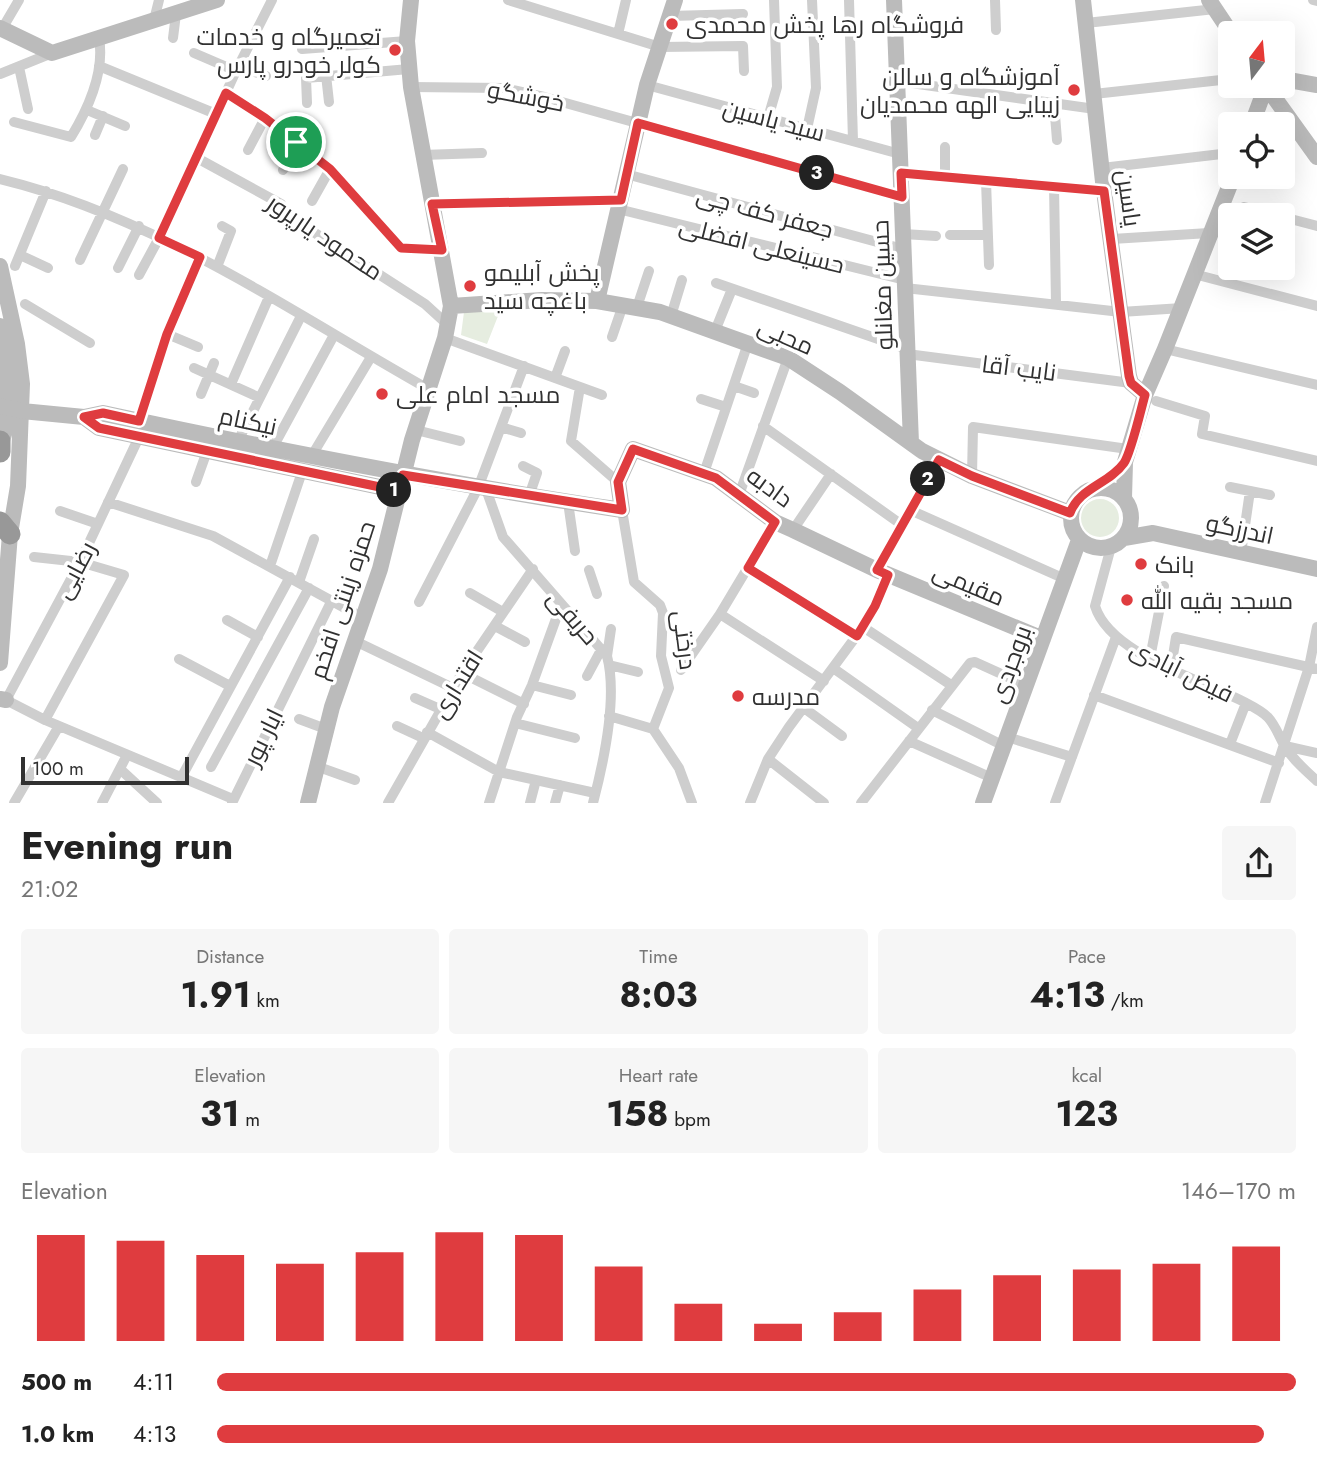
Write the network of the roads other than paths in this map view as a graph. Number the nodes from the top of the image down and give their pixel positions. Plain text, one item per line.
1 (19, 0) edge
2 (159, 0) edge
3 (272, 0) edge
4 (411, 0) edge
5 (508, 0) edge
6 (626, 0) edge
7 (675, 0) edge
8 (774, 0) edge
9 (813, 0) edge
10 (849, 0) edge
11 (894, 0) edge
12 (995, 0) edge
13 (1083, 0) edge
14 (207, 2) edge
15 (1212, 5) edge
16 (743, 13) dead end
17 (176, 14) junction
18 (670, 16) junction
19 (154, 20) junction
20 (1223, 21) edge
21 (1086, 23) junction
22 (1, 29) edge
23 (996, 30) dead end
24 (618, 34) junction
25 (99, 38) junction
26 (173, 38) dead end
27 (407, 41) junction
28 (660, 47) junction
29 (302, 49) dead end
30 (52, 53) junction
31 (194, 53) dead end
32 (19, 66) junction
33 (99, 66) junction
34 (238, 68) junction
35 (409, 69) junction
36 (744, 71) dead end
37 (0, 74) edge
38 (326, 75) junction
39 (266, 76) dead end
40 (897, 81) junction
41 (1218, 81) edge
42 (1295, 81) edge
43 (1317, 85) edge
44 (411, 86) junction
45 (647, 86) junction
46 (226, 93) junction
47 (1275, 98) edge
48 (330, 102) dead end
49 (1094, 102) junction
50 (307, 103) dead end
51 (1054, 103) junction
52 (28, 109) dead end
53 (87, 110) junction
54 (216, 114) junction
55 (103, 116) junction
56 (265, 118) junction
57 (768, 118) junction
58 (14, 122) dead end
59 (638, 123) junction
60 (125, 126) dead end
61 (807, 129) junction
62 (94, 135) dead end
63 (1057, 140) dead end
64 (853, 141) junction
65 (296, 142) junction
66 (945, 147) dead end
67 (248, 150) dead end
68 (482, 153) dead end
69 (900, 154) junction
70 (1218, 154) edge
71 (422, 155) junction
72 (1317, 157) edge
73 (197, 158) junction
74 (1101, 168) junction
75 (124, 169) dead end
76 (330, 169) junction
77 (283, 170) dead end
78 (901, 173) junction
79 (626, 174) junction
80 (945, 177) junction
81 (0, 181) edge
82 (986, 181) junction
83 (1054, 187) junction
84 (1231, 189) edge
85 (46, 191) junction
86 (1104, 191) junction
87 (902, 197) junction
88 (312, 201) dead end
89 (432, 204) junction
90 (620, 204) junction
91 (104, 211) junction
92 (1295, 220) edge
93 (139, 226) junction
94 (222, 226) dead end
95 (1317, 226) edge
96 (1209, 233) junction
97 (950, 235) dead end
98 (987, 235) junction
99 (936, 236) dead end
100 (159, 238) junction
101 (1112, 239) junction
102 (903, 241) junction
103 (442, 250) junction
104 (200, 257) junction
105 (80, 260) dead end
106 (12, 262) edge
107 (989, 265) dead end
108 (217, 267) junction
109 (48, 268) dead end
110 (118, 268) dead end
111 (649, 271) dead end
112 (1194, 274) junction
113 (139, 275) dead end
114 (682, 280) dead end
115 (716, 284) dead end
116 (905, 284) junction
117 (732, 289) junction
118 (269, 297) junction
119 (597, 300) junction
120 (1056, 303) junction
121 (25, 304) dead end
122 (451, 306) junction
123 (630, 306) junction
124 (1317, 306) edge
125 (1182, 308) junction
126 (1121, 312) junction
127 (301, 316) junction
128 (671, 316) junction
129 (0, 326) edge
130 (715, 331) junction
131 (447, 332) junction
132 (167, 334) junction
133 (334, 335) junction
134 (612, 337) dead end
135 (90, 342) dead end
136 (748, 343) junction
137 (198, 347) dead end
138 (1165, 349) junction
139 (565, 351) dead end
140 (907, 351) junction
141 (371, 357) junction
142 (788, 358) junction
143 (214, 363) dead end
144 (524, 366) junction
145 (194, 368) dead end
146 (209, 375) junction
147 (555, 378) junction
148 (1131, 383) junction
149 (232, 384) junction
150 (1317, 385) edge
151 (734, 386) junction
152 (580, 387) junction
153 (430, 390) junction
154 (754, 393) dead end
155 (201, 394) dead end
156 (602, 395) dead end
157 (258, 397) junction
158 (1150, 398) junction
159 (701, 399) dead end
160 (0, 406) edge
161 (726, 407) junction
162 (22, 411) junction
163 (763, 426) junction
164 (501, 427) junction
165 (139, 429) junction
166 (416, 430) junction
167 (521, 433) dead end
168 (460, 441) dead end
169 (0, 443) edge
170 (237, 443) junction
171 (911, 443) junction
172 (272, 449) junction
173 (0, 452) edge
174 (208, 452) junction
175 (1127, 456) junction
176 (311, 457) junction
177 (939, 460) junction
178 (1317, 461) edge
179 (523, 466) dead end
180 (302, 472) junction
181 (704, 473) junction
182 (831, 474) junction
183 (972, 476) junction
184 (196, 482) dead end
185 (618, 482) junction
186 (401, 483) junction
187 (1230, 487) dead end
188 (1095, 488) junction
189 (482, 489) junction
190 (1250, 491) junction
191 (739, 495) junction
192 (1270, 495) dead end
193 (529, 496) junction
194 (1124, 498) junction
195 (108, 502) junction
196 (568, 502) junction
197 (622, 510) junction
198 (910, 510) junction
199 (60, 511) dead end
200 (1070, 513) junction
201 (1131, 515) junction
202 (775, 522) junction
203 (98, 524) junction
204 (902, 525) junction
205 (6, 529) edge
206 (793, 530) junction
207 (1153, 533) junction
208 (314, 539) dead end
209 (1079, 540) junction
210 (1117, 542) junction
211 (575, 551) dead end
212 (1241, 552) junction
213 (34, 557) dead end
214 (80, 562) junction
215 (270, 566) junction
216 (748, 568) junction
217 (533, 569) junction
218 (1317, 569) edge
219 (589, 570) dead end
220 (883, 572) junction
221 (1065, 579) junction
222 (299, 583) junction
223 (1164, 586) dead end
224 (470, 593) dead end
225 (597, 594) dead end
226 (331, 600) junction
227 (419, 602) dead end
228 (561, 605) junction
229 (503, 612) junction
230 (720, 614) junction
231 (363, 618) junction
232 (227, 620) dead end
233 (495, 626) junction
234 (1317, 627) edge
235 (611, 629) dead end
236 (860, 631) junction
237 (258, 637) junction
238 (1116, 637) junction
239 (1043, 639) junction
240 (355, 642) junction
241 (525, 642) dead end
242 (606, 657) junction
243 (179, 659) dead end
244 (1150, 659) junction
245 (0, 663) edge
246 (833, 668) junction
247 (1171, 668) junction
248 (1313, 668) edge
249 (681, 670) dead end
250 (638, 672) dead end
251 (462, 673) junction
252 (587, 676) dead end
253 (824, 681) junction
254 (532, 685) junction
255 (951, 685) junction
256 (1026, 685) junction
257 (230, 686) junction
258 (453, 688) junction
259 (571, 695) dead end
260 (1094, 695) junction
261 (415, 698) dead end
262 (3, 700) edge
263 (1247, 703) junction
264 (524, 704) junction
265 (804, 708) junction
266 (440, 709) junction
267 (932, 710) junction
268 (609, 716) junction
269 (299, 719) dead end
270 (45, 720) junction
271 (515, 723) junction
272 (59, 726) junction
273 (397, 726) dead end
274 (918, 728) junction
275 (326, 729) junction
276 (653, 730) junction
277 (425, 735) junction
278 (842, 736) dead end
279 (575, 738) dead end
280 (909, 741) junction
281 (1005, 742) junction
282 (1230, 744) junction
283 (1285, 746) junction
284 (1317, 753) edge
285 (127, 755) junction
286 (1072, 757) junction
287 (768, 760) junction
288 (1279, 763) junction
289 (316, 766) junction
290 (211, 767) dead end
291 (120, 769) junction
292 (499, 772) junction
293 (181, 778) junction
294 (992, 778) junction
295 (355, 780) dead end
296 (536, 780) junction
297 (1317, 782) edge
298 (560, 785) junction
299 (594, 798) edge
300 (864, 799) edge
301 (232, 801) edge
302 (490, 801) edge
303 (1057, 802) edge
304 (14, 803) edge
305 (102, 803) edge
306 (157, 803) edge
307 (308, 803) edge
308 (387, 803) edge
309 (503, 803) edge
310 (530, 803) edge
311 (555, 803) edge
312 (692, 803) edge
313 (750, 803) edge
314 (824, 803) edge
315 (877, 803) edge
316 (983, 803) edge
317 (1265, 803) edge

1 - 22 street
2 - 19 street
3 - 34 street
4 - 27 street, حمزه زینتی افخم
5 - 24 street
6 - 24 street
7 - 18 street
8 - 57 street
9 - 61 street
10 - 64 street
11 - 40 street, حسین مغانلو
12 - 23 street
13 - 21 street, یاسین
14 - 17 street
15 - 20 street
15 - 21 street
16 - 18 street
17 - 19 street
17 - 26 street
18 - 28 street
19 - 25 street
21 - 49 street, یاسین
22 - 30 street
24 - 28 street
25 - 30 street
25 - 33 street
27 - 29 street
27 - 35 street, حمزه زینتی افخم
28 - 36 street
28 - 45 street
30 - 32 street
31 - 34 street
32 - 37 street
32 - 52 street
33 - 53 street
33 - 54 street
34 - 39 street
34 - 46 street
35 - 38 street
35 - 44 street, حمزه زینتی افخم
38 - 48 street
38 - 50 street
40 - 51 street
40 - 69 street, حسین مغانلو
41 - 49 street
42 - 43 street
44 - 59 street, خوشگو
44 - 71 street, حمزه زینتی افخم
45 - 57 street, سید یاسین
45 - 59 street
46 - 54 street
46 - 56 street
47 - 72 street
49 - 51 street
49 - 74 street, یاسین
51 - 63 street
53 - 55 street
53 - 58 street
54 - 73 street
55 - 60 street
55 - 62 street
56 - 65 street
56 - 67 street
57 - 61 street, سید یاسین
59 - 79 street
59 - 87 street, خوشگو
61 - 64 street, سید یاسین
64 - 69 street, سید یاسین
65 - 76 street
65 - 77 street
66 - 80 street
68 - 71 street
69 - 78 street, حسین مغانلو
70 - 74 street
71 - 89 street, حمزه زینتی افخم
73 - 100 street
73 - 131 street, محمود یارپرور
74 - 86 street, یاسین
75 - 91 street
76 - 88 street
76 - 103 street
78 - 80 street
78 - 87 street, حسین مغانلو
79 - 90 street
79 - 102 street, جعفر کف چی
80 - 82 street
81 - 85 street
82 - 83 street
82 - 98 street
83 - 86 street
83 - 120 street
84 - 96 street
85 - 91 street
85 - 106 street
86 - 101 street, یاسین
87 - 102 street, حسین مغانلو
89 - 90 street, حسینعلی افضلی
89 - 103 street, حمزه زینتی افخم
90 - 116 street, حسینعلی افضلی
90 - 119 street
91 - 93 street
91 - 105 street
92 - 95 street
93 - 100 street
93 - 110 street
94 - 108 street
96 - 101 street
96 - 112 street
97 - 98 street
98 - 107 street
99 - 102 street, جعفر کف چی
100 - 104 street
100 - 113 street
101 - 126 street, یاسین
102 - 116 street, حسین مغانلو
103 - 122 street, حمزه زینتی افخم
104 - 108 street
104 - 132 street, رضایی
106 - 109 street
106 - 162 street
108 - 118 street
111 - 123 street
112 - 124 street
112 - 125 street
114 - 128 street
115 - 117 street, نایب آقا
116 - 120 street, حسینعلی افضلی
116 - 140 street, حسین مغانلو
117 - 130 street
117 - 140 street, نایب آقا
118 - 127 street
118 - 149 street
119 - 122 street, محبی
119 - 123 street, محبی
120 - 126 street, حسینعلی افضلی
121 - 135 street
122 - 131 street, حمزه زینتی افخم
123 - 128 street, محبی
123 - 134 street
125 - 126 street, حسینعلی افضلی
125 - 138 street
126 - 148 street, یاسین
127 - 133 street
127 - 157 street
128 - 130 street, محبی
129 - 169 street
130 - 136 street, محبی
131 - 144 street
131 - 153 street, حمزه زینتی افخم
132 - 137 street
132 - 165 street, رضایی
133 - 141 street
133 - 172 street
136 - 142 street, محبی
136 - 151 street
138 - 150 street
138 - 158 street
139 - 147 street
140 - 148 street, نایب آقا
140 - 171 street, حسین مغانلو
141 - 153 street
141 - 176 street
142 - 163 street
142 - 171 street, محبی
143 - 146 street
144 - 147 street
144 - 164 street
145 - 146 street
146 - 149 street
146 - 155 street
147 - 152 street
148 - 158 street
149 - 157 street
151 - 154 street
151 - 161 street
152 - 156 street
152 - 185 street
153 - 166 street, حمزه زینتی افخم
157 - 170 street
158 - 175 street
158 - 178 street
159 - 161 street
160 - 162 street, نیکنام, bridge
161 - 181 street
162 - 165 street, نیکنام
162 - 205 street
163 - 182 street
163 - 191 street
164 - 167 street
164 - 189 street
165 - 170 street, نیکنام
165 - 174 street, نیکنام
165 - 195 street, رضایی
166 - 168 street
166 - 186 street, حمزه زینتی افخم
169 - 173 highway
170 - 172 street, نیکنام
171 - 177 street, محبی
172 - 176 street, نیکنام
174 - 180 street, نیکنام
174 - 184 street
175 - 183 street
175 - 188 street
175 - 194 street
176 - 186 street, نیکنام
177 - 183 street, محبی
177 - 198 street
179 - 193 street
180 - 186 street, نیکنام
180 - 215 street
181 - 185 street, دادبه
181 - 191 street, دادبه
182 - 204 street
182 - 206 street
183 - 200 street, محبی
185 - 197 street, درختی
186 - 189 street
186 - 231 street, حمزه زینتی افخم
187 - 190 street
188 - 194 street
188 - 200 street
189 - 193 street
189 - 217 street, حریفی
189 - 227 street
190 - 192 street
190 - 212 street
191 - 202 street, دادبه
193 - 196 street
194 - 201 street
195 - 203 street, رضایی
195 - 215 street
196 - 197 street
196 - 211 street
197 - 276 street, درختی
198 - 204 street
198 - 221 street
199 - 203 street
200 - 209 street
201 - 207 street
201 - 210 street
202 - 206 street, دادبه
202 - 216 street
203 - 214 street, رضایی
204 - 220 street
205 - 245 street
206 - 220 street, دادبه
207 - 210 street
207 - 212 street, اندرزگو
208 - 222 street
209 - 210 street
209 - 221 street, بروجردی
210 - 238 street, فیض آبادی
212 - 218 street, اندرزگو
213 - 214 street
214 - 262 street, رضایی
214 - 270 street
215 - 222 street
216 - 230 street
216 - 236 street
217 - 228 street, حریفی
217 - 229 street, اقتداری
219 - 225 street
220 - 236 street
220 - 239 street, مقیمی
221 - 239 street, بروجردی
222 - 226 street
222 - 237 street
222 - 290 street
223 - 244 street
224 - 229 street
226 - 231 street
226 - 301 street, ایار پور
228 - 242 street, حریفی
228 - 254 street
229 - 233 street, اقتداری
230 - 249 street
230 - 253 street
231 - 240 street, حمزه زینتی افخم
232 - 237 street
233 - 241 street
233 - 251 street, اقتداری
234 - 248 street
235 - 242 street
236 - 246 street
236 - 255 street
237 - 257 street
238 - 244 street, فیض آبادی
238 - 260 street
239 - 256 street, بروجردی
240 - 258 street
240 - 275 street, حمزه زینتی افخم
242 - 250 street
242 - 252 street
242 - 268 street, حریفی
243 - 257 street
244 - 247 street, فیض آبادی
246 - 253 street
246 - 274 street
247 - 248 street
247 - 263 street, فیض آبادی
248 - 283 street
251 - 258 street, اقتداری
251 - 264 street
253 - 265 street
254 - 259 street
254 - 264 street
255 - 256 street
255 - 267 street
256 - 281 street, بروجردی
257 - 293 street
258 - 266 street, اقتداری
260 - 282 street
260 - 286 street
261 - 266 street
262 - 270 street
263 - 282 street
263 - 283 street, فیض آبادی
264 - 271 street
265 - 278 street
265 - 287 street
266 - 277 street, اقتداری
267 - 274 street
267 - 281 street
268 - 276 street
268 - 299 street, حریفی
269 - 275 street
270 - 272 street
271 - 279 street
271 - 292 street
272 - 285 street
272 - 304 street
273 - 277 street
274 - 280 street
275 - 289 street, حمزه زینتی افخم
276 - 312 street
277 - 292 street
277 - 308 street, اقتداری
280 - 294 street
280 - 300 street
281 - 286 street
281 - 294 street, بروجردی
282 - 288 street
283 - 284 street
283 - 288 street
283 - 297 street, فیض آبادی
285 - 291 street
285 - 293 street
286 - 303 street
287 - 313 street
287 - 314 street
288 - 317 street
289 - 295 street
289 - 307 street, حمزه زینتی افخم
291 - 305 street
291 - 306 street
292 - 296 street
292 - 302 street
293 - 301 street
294 - 316 street, بروجردی
296 - 298 street
296 - 310 street
298 - 299 street
298 - 311 street
300 - 315 street
302 - 309 street

